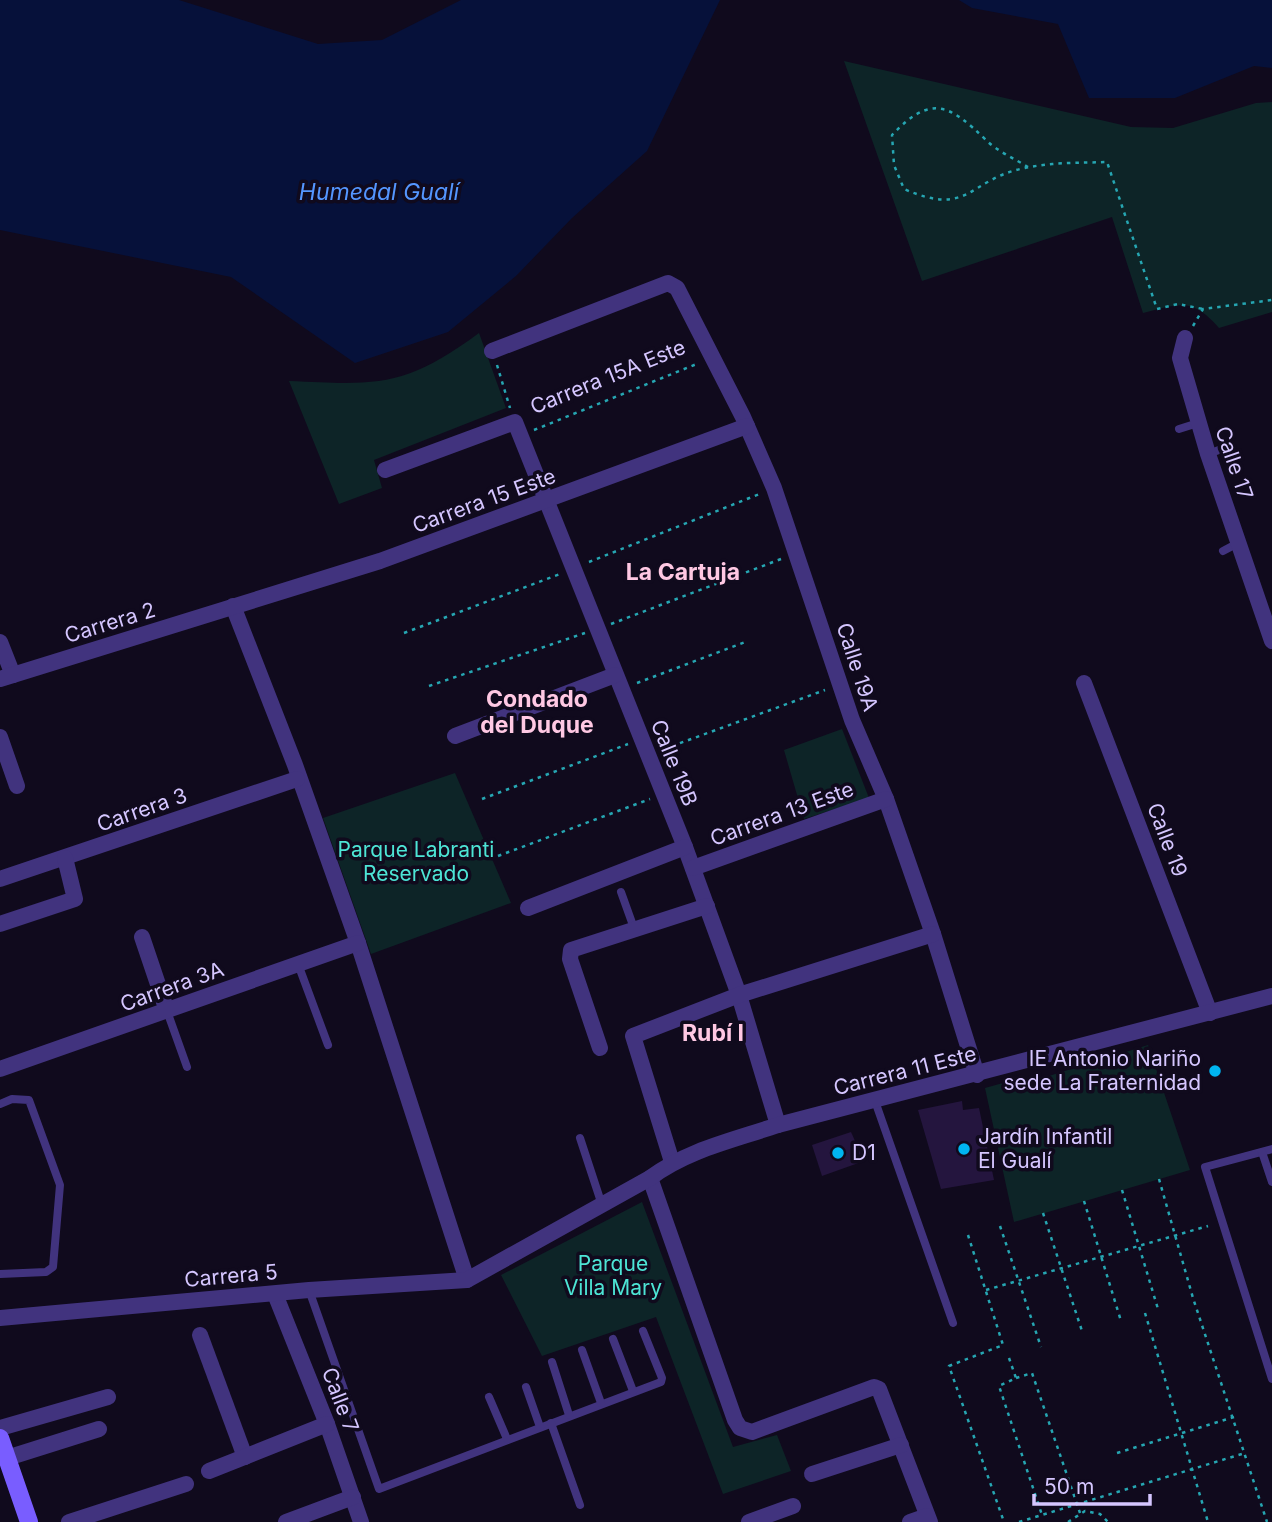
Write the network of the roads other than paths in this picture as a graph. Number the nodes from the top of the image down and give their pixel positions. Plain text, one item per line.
1 (1185, 338) road end
2 (492, 351) road end
3 (1198, 423) junction
4 (747, 426) junction
5 (517, 429) joint
6 (1179, 429) dead end
7 (1227, 447) dead end
8 (1208, 454) junction
9 (385, 470) dead end
10 (544, 501) junction
11 (1240, 542) junction
12 (1223, 551) dead end
13 (233, 606) junction
14 (1271, 637) edge
15 (0, 642) edge
16 (6, 677) edge
17 (618, 682) junction
18 (1084, 683) dead end
19 (455, 736) dead end
20 (0, 737) edge
21 (298, 768) junction
22 (17, 786) dead end
23 (886, 799) junction
24 (685, 846) junction
25 (65, 858) junction
26 (693, 868) junction
27 (0, 879) edge
28 (621, 892) dead end
29 (707, 906) junction
30 (528, 908) dead end
31 (0, 924) edge
32 (635, 930) junction
33 (933, 934) junction
34 (142, 937) dead end
35 (358, 943) junction
36 (298, 964) junction
37 (739, 995) junction
38 (1272, 996) edge
39 (167, 1011) junction
40 (1210, 1013) junction
41 (328, 1045) dead end
42 (600, 1048) dead end
43 (187, 1067) dead end
44 (0, 1069) edge
45 (977, 1074) junction
46 (875, 1101) junction
47 (0, 1104) edge
48 (778, 1125) junction
49 (580, 1138) dead end
50 (1272, 1149) edge
51 (1262, 1152) junction
52 (672, 1162) junction
53 (650, 1178) junction
54 (1272, 1182) edge
55 (602, 1206) junction
56 (0, 1274) edge
57 (467, 1280) junction
58 (309, 1290) junction
59 (275, 1294) junction
60 (0, 1318) edge
61 (953, 1323) dead end
62 (643, 1331) dead end
63 (200, 1335) dead end
64 (613, 1339) dead end
65 (582, 1350) dead end
66 (552, 1362) dead end
67 (1272, 1379) edge
68 (526, 1387) dead end
69 (633, 1391) junction
70 (108, 1397) dead end
71 (489, 1397) dead end
72 (601, 1403) junction
73 (569, 1415) junction
74 (551, 1423) junction
75 (327, 1424) junction
76 (540, 1427) junction
77 (0, 1428) edge
78 (99, 1429) dead end
79 (0, 1438) edge
80 (507, 1440) junction
81 (901, 1445) junction
82 (245, 1457) junction
83 (6, 1467) edge
84 (209, 1471) dead end
85 (812, 1474) dead end
86 (186, 1484) dead end
87 (353, 1497) junction
88 (580, 1505) dead end
89 (793, 1506) dead end
90 (929, 1519) edge
91 (29, 1522) edge
92 (69, 1522) edge
93 (286, 1522) edge
94 (361, 1522) edge
95 (749, 1522) edge
96 (910, 1522) edge

1 - 3 street, Calle 17
2 - 4 street, Calle 19A
3 - 6 lane
3 - 8 street, Calle 17
4 - 10 street, Carrera 15 Este
4 - 23 street, Calle 19A
5 - 9 street, Carrera 15A Este
5 - 10 street, Calle 19B
7 - 8 lane
8 - 11 street, Calle 17
10 - 13 street, Carrera 15 Este
10 - 17 street, Calle 19B
11 - 12 lane
11 - 14 street, Calle 17
13 - 16 street, Carrera 2
13 - 21 street
15 - 16 street
17 - 19 street
17 - 24 street, Calle 19B
18 - 40 street, Calle 19
20 - 22 street
21 - 25 street, Carrera 3
21 - 35 street
23 - 26 street, Carrera 13 Este
23 - 33 street, Calle 19A
24 - 26 street, Calle 19B
24 - 30 street, Carrera 13 Este
25 - 27 street, Carrera 3
25 - 31 street
26 - 29 street, Calle 19B
28 - 32 lane
29 - 32 street
29 - 37 street, Calle 19B
32 - 42 street
33 - 37 street
33 - 45 street, Calle 19A
34 - 39 street
35 - 36 street, Carrera 3A
35 - 57 street
36 - 39 street, Carrera 3A
36 - 41 lane
37 - 48 street, Calle 19B
37 - 52 street
38 - 40 street, Carrera 11 Este
39 - 43 lane
39 - 44 street, Carrera 3A
40 - 45 street, Carrera 11 Este
45 - 46 street, Carrera 11 Este
46 - 48 street, Carrera 11 Este
46 - 61 lane
47 - 56 lane
48 - 52 street, Carrera 11 Este
49 - 55 lane
50 - 51 lane
51 - 54 lane
51 - 67 lane
52 - 53 street
53 - 55 street
53 - 81 street
55 - 57 street
57 - 58 street, Carrera 5
58 - 59 street, Carrera 5
58 - 80 lane
59 - 60 street, Carrera 5
59 - 75 street, Calle 7
62 - 69 lane
63 - 82 street
64 - 69 lane
65 - 72 lane
66 - 73 lane
68 - 76 lane
69 - 72 lane
70 - 77 street
71 - 80 lane
72 - 73 lane
73 - 74 lane
74 - 76 lane
74 - 88 lane
75 - 82 street
75 - 87 street, Calle 7
76 - 80 lane
78 - 83 street
79 - 83 main road
81 - 85 street
81 - 90 street
82 - 84 street
83 - 91 main road
86 - 92 street
87 - 93 street
87 - 94 street, Calle 7
89 - 95 street
90 - 96 street

